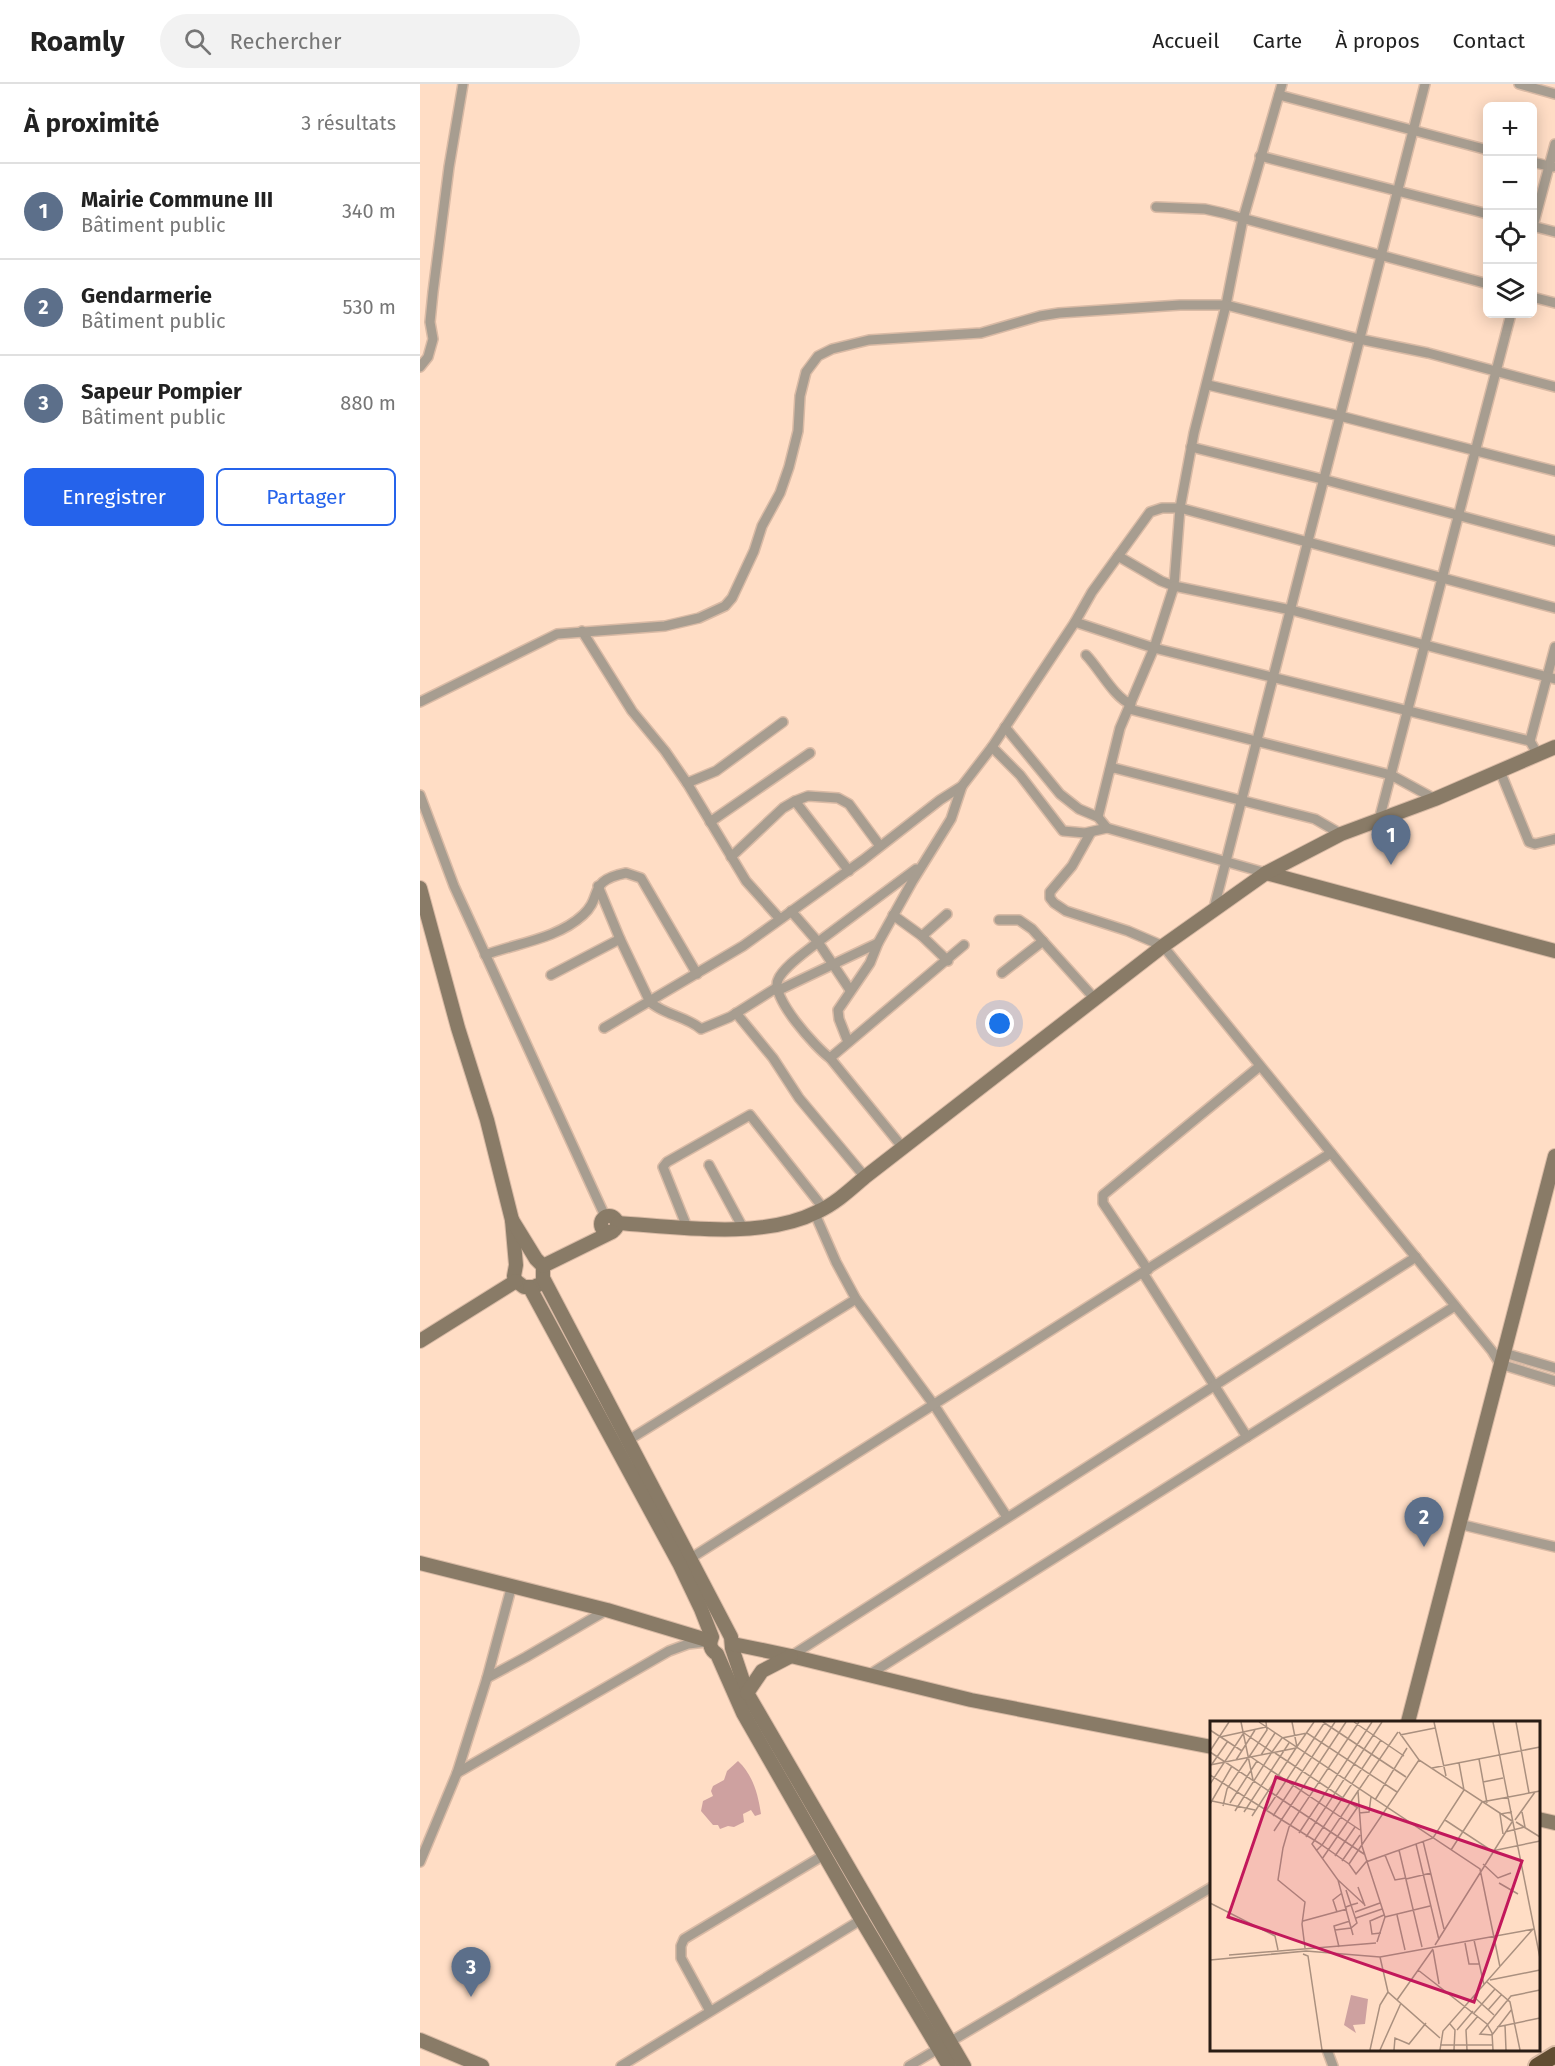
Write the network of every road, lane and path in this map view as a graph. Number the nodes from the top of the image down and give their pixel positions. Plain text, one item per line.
1 (463, 84) edge
2 (1282, 84) edge
3 (1425, 84) edge
4 (1519, 84) edge
5 (1279, 94) junction
6 (1555, 94) edge
7 (1413, 130) junction
8 (1555, 144) edge
9 (1483, 149) edge
10 (1260, 156) junction
11 (1537, 163) edge
12 (1552, 167) edge
13 (1397, 191) junction
14 (1156, 207) dead end
15 (1483, 213) edge
16 (1537, 214) edge
17 (1243, 219) junction
18 (1537, 228) edge
19 (1555, 232) edge
20 (1380, 257) junction
21 (1483, 283) edge
22 (1537, 298) edge
23 (1555, 303) edge
24 (1226, 305) junction
25 (1510, 318) edge
26 (1359, 339) junction
27 (420, 367) edge
28 (1496, 371) junction
29 (1208, 385) junction
30 (1555, 387) edge
31 (1340, 416) junction
32 (1191, 447) junction
33 (1475, 451) junction
34 (1555, 471) edge
35 (1322, 479) junction
36 (1180, 508) junction
37 (1458, 516) junction
38 (1307, 541) junction
39 (1555, 541) edge
40 (1118, 556) junction
41 (1442, 578) junction
42 (1174, 585) junction
43 (1555, 608) edge
44 (1291, 610) junction
45 (1075, 622) junction
46 (582, 631) junction
47 (1424, 646) junction
48 (1555, 647) edge
49 (1154, 648) junction
50 (1086, 656) dead end
51 (1273, 677) junction
52 (1551, 678) edge
53 (420, 702) edge
54 (1130, 706) junction
55 (1407, 711) junction
56 (783, 722) dead end
57 (1005, 727) junction
58 (1257, 741) junction
59 (1530, 741) junction
60 (992, 747) junction
61 (1555, 747) edge
62 (810, 753) dead end
63 (1538, 755) junction
64 (1110, 770) junction
65 (1500, 771) junction
66 (1391, 775) junction
67 (687, 783) junction
68 (962, 786) junction
69 (420, 795) edge
70 (1241, 799) junction
71 (1435, 799) junction
72 (795, 801) junction
73 (1098, 817) junction
74 (1379, 820) junction
75 (710, 822) junction
76 (1107, 828) junction
77 (1091, 832) junction
78 (1341, 834) junction
79 (1555, 839) edge
80 (880, 846) junction
81 (731, 857) junction
82 (1226, 862) junction
83 (921, 865) junction
84 (849, 871) junction
85 (1266, 873) junction
86 (598, 886) junction
87 (420, 888) edge
88 (1214, 908) junction
89 (791, 911) junction
90 (947, 914) dead end
91 (893, 915) junction
92 (780, 919) junction
93 (999, 920) dead end
94 (922, 936) junction
95 (620, 939) junction
96 (1043, 941) junction
97 (818, 942) junction
98 (878, 943) junction
99 (964, 945) dead end
100 (1163, 946) junction
101 (1555, 951) edge
102 (485, 956) junction
103 (948, 961) junction
104 (833, 964) junction
105 (1002, 973) dead end
106 (697, 974) junction
107 (551, 975) dead end
108 (777, 989) junction
109 (850, 990) junction
110 (1095, 999) junction
111 (651, 1002) junction
112 (736, 1013) junction
113 (603, 1028) dead end
114 (848, 1042) junction
115 (830, 1058) junction
116 (1260, 1066) junction
117 (903, 1148) junction
118 (1331, 1153) junction
119 (1555, 1155) edge
120 (709, 1165) dead end
121 (865, 1177) junction
122 (819, 1211) junction
123 (512, 1220) junction
124 (609, 1224) junction
125 (687, 1227) junction
126 (743, 1228) junction
127 (1416, 1257) junction
128 (516, 1265) junction
129 (540, 1268) junction
130 (1146, 1271) junction
131 (516, 1281) junction
132 (530, 1288) junction
133 (856, 1299) junction
134 (1455, 1306) junction
135 (420, 1341) edge
136 (1498, 1356) junction
137 (1555, 1368) edge
138 (1555, 1382) edge
139 (1215, 1386) junction
140 (934, 1405) junction
141 (1247, 1437) junction
142 (627, 1441) junction
143 (1007, 1517) junction
144 (1459, 1524) junction
145 (1555, 1548) edge
146 (691, 1558) junction
147 (420, 1563) edge
148 (512, 1586) junction
149 (607, 1610) junction
150 (711, 1639) junction
151 (731, 1642) junction
152 (717, 1654) junction
153 (791, 1656) junction
154 (867, 1676) junction
155 (487, 1678) junction
156 (747, 1693) junction
157 (1408, 1721) edge
158 (1210, 1747) edge
159 (457, 1773) junction
160 (1540, 1819) edge
161 (1555, 1823) edge
162 (824, 1855) junction
163 (420, 1862) edge
164 (1210, 1888) edge
165 (874, 1912) junction
166 (861, 1919) junction
167 (710, 2011) junction
168 (420, 2040) edge
169 (944, 2045) junction
170 (1328, 2051) edge
171 (1555, 2055) edge
172 (455, 2061) edge
173 (482, 2066) edge
174 (621, 2066) edge
175 (909, 2066) edge
176 (949, 2066) edge
177 (964, 2066) edge
178 (1333, 2066) edge
179 (1537, 2066) edge

1 - 27 street
2 - 5 street
3 - 7 street
4 - 6 street
5 - 7 street
5 - 10 street
7 - 9 street
7 - 13 street
8 - 12 street
10 - 13 street
10 - 17 street
11 - 12 street
12 - 16 street
13 - 15 street
13 - 20 street
14 - 17 street
17 - 20 street
17 - 24 street
18 - 19 street
20 - 21 street
20 - 26 street
22 - 23 street
24 - 26 street
24 - 29 street
24 - 46 street
25 - 28 street
26 - 28 street
26 - 31 street
28 - 30 street
28 - 33 street
29 - 31 street
29 - 32 street
31 - 33 street
31 - 35 street
32 - 35 street
32 - 36 street
33 - 34 street
33 - 37 street
35 - 37 street
35 - 38 street
36 - 38 street
36 - 40 street
36 - 42 street
37 - 39 street
37 - 41 street
38 - 41 street
38 - 44 street
40 - 42 street
40 - 45 street
41 - 43 street
41 - 47 street
42 - 44 street
42 - 49 street
44 - 47 street
44 - 51 street
45 - 49 street
45 - 57 street
46 - 53 street
46 - 67 street
47 - 52 street
47 - 55 street
48 - 52 street
49 - 51 street
49 - 54 street
50 - 54 street
51 - 55 street
51 - 58 street
52 - 59 street
54 - 58 street
54 - 64 street
55 - 59 street
55 - 66 street
56 - 67 street
57 - 60 street
57 - 73 street
58 - 66 street
58 - 70 street
59 - 63 street
60 - 68 street
60 - 77 street
61 - 63 street
62 - 75 street
63 - 65 street
64 - 70 street
64 - 73 street
65 - 71 street
65 - 79 street
66 - 71 street
66 - 74 street
67 - 75 street
68 - 80 street
68 - 83 street
69 - 102 street
70 - 78 street
70 - 82 street
71 - 74 street
72 - 80 street
72 - 81 street
72 - 84 street
73 - 76 street
74 - 78 street
75 - 81 street
76 - 77 street
76 - 82 street
77 - 100 street
78 - 85 street
80 - 84 street
81 - 92 street
82 - 85 street
82 - 88 street
83 - 91 street
83 - 97 street
84 - 89 street
85 - 88 street
85 - 101 street
86 - 95 street
86 - 102 street
86 - 106 street
87 - 123 street
88 - 100 street
89 - 92 street
89 - 97 street
90 - 94 street
91 - 94 street
91 - 98 street
92 - 106 street
93 - 96 street
94 - 103 street
95 - 107 street
95 - 111 street
96 - 105 street
96 - 110 street
97 - 104 street
97 - 108 street
98 - 104 street
98 - 109 street
99 - 103 street
100 - 110 street
100 - 116 street
102 - 124 street
103 - 114 street
104 - 108 street
104 - 109 street
106 - 111 street
108 - 112 street
108 - 115 street
109 - 114 street
110 - 117 street
111 - 112 street
111 - 113 street
112 - 121 street
114 - 115 street
115 - 117 street
116 - 118 street
116 - 130 street
117 - 121 street
118 - 127 street
118 - 130 street
119 - 136 street
120 - 126 street
121 - 122 street
122 - 125 street
122 - 126 street
122 - 133 street
123 - 128 street
123 - 129 street
124 - 125 street
124 - 129 street
125 - 126 street
127 - 134 street
127 - 139 street
128 - 129 street
128 - 131 street
129 - 132 street
129 - 142 street
130 - 139 street
130 - 140 street
131 - 132 street
131 - 135 street
132 - 150 street
133 - 140 street
133 - 142 street
134 - 136 street
134 - 141 street
136 - 137 street
136 - 138 street
136 - 144 street
139 - 141 street
139 - 143 street
140 - 143 street
140 - 146 street
141 - 154 street
142 - 146 street
143 - 153 street
144 - 145 street
144 - 157 street
146 - 151 street
147 - 148 street
148 - 149 street
148 - 155 street
149 - 150 street
149 - 155 street
150 - 151 street
150 - 152 street
150 - 159 street
151 - 152 street
151 - 153 street
151 - 156 street
152 - 162 street
153 - 154 street
153 - 156 street
154 - 158 street
155 - 159 street
156 - 165 street
159 - 163 street
160 - 161 street
162 - 166 street
162 - 167 street
164 - 169 street
165 - 166 street
165 - 169 street
166 - 167 street
166 - 169 street
167 - 174 street
168 - 172 street
169 - 175 street
169 - 176 street
169 - 177 street
170 - 178 street
171 - 179 highway
172 - 173 street

